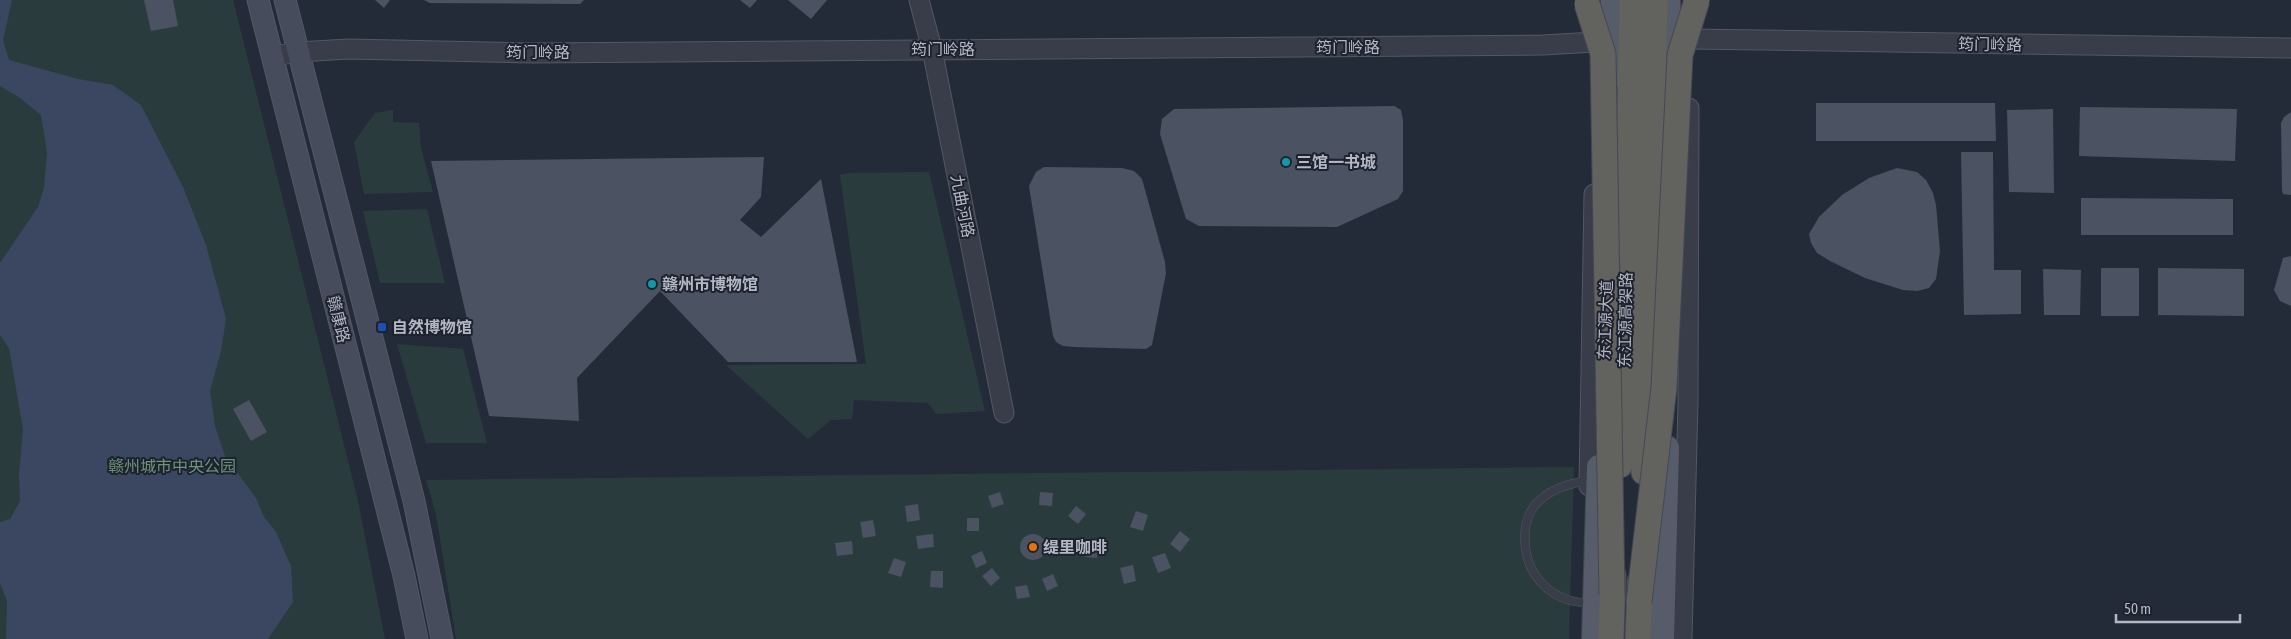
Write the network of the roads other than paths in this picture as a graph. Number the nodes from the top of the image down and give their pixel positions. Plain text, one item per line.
1 (258, 0) edge
2 (285, 0) edge
3 (919, 0) edge
4 (1613, 0) edge
5 (1632, 0) edge
6 (1655, 0) edge
7 (1668, 0) edge
8 (1689, 0) edge
9 (1697, 0) edge
10 (1588, 1) edge
11 (1604, 42) junction
12 (1685, 47) junction
13 (2291, 48) edge
14 (932, 49) junction
15 (299, 52) junction
16 (274, 56) junction
17 (1606, 265) junction
18 (1004, 413) dead end
19 (1589, 480) junction
20 (1612, 595) junction
21 (1639, 602) junction
22 (1587, 603) junction
23 (417, 639) edge
24 (442, 639) edge
25 (1586, 639) edge
26 (1594, 639) edge
27 (1611, 639) edge
28 (1638, 639) edge
29 (1662, 639) edge
30 (1682, 639) edge

1 - 16 main road, 赣康路
2 - 15 main road, 赣康路
3 - 14 street, 九曲河路
4 - 11 main road, 东江源大道
5 - 20 highway, 东江源高架路, bridge
6 - 21 highway, 东江源高架路, bridge
7 - 29 main road
8 - 12 highway, bridge
9 - 12 highway, bridge
10 - 11 street
10 - 17 highway, bridge
11 - 14 street, 筠门岭路
11 - 17 main road, 东江源大道
11 - 19 street
12 - 13 street, 筠门岭路
12 - 21 highway, bridge
12 - 30 street
14 - 15 street, 筠门岭路
14 - 18 street, 九曲河路
15 - 16 street, 筠门岭路
15 - 24 main road, 赣康路
16 - 23 main road, 赣康路
17 - 20 highway, bridge
17 - 26 main road, 东江源大道
19 - 22 street
19 - 22 lane
20 - 27 highway, 东江源高架路
21 - 28 highway, 东江源高架路
22 - 25 street

